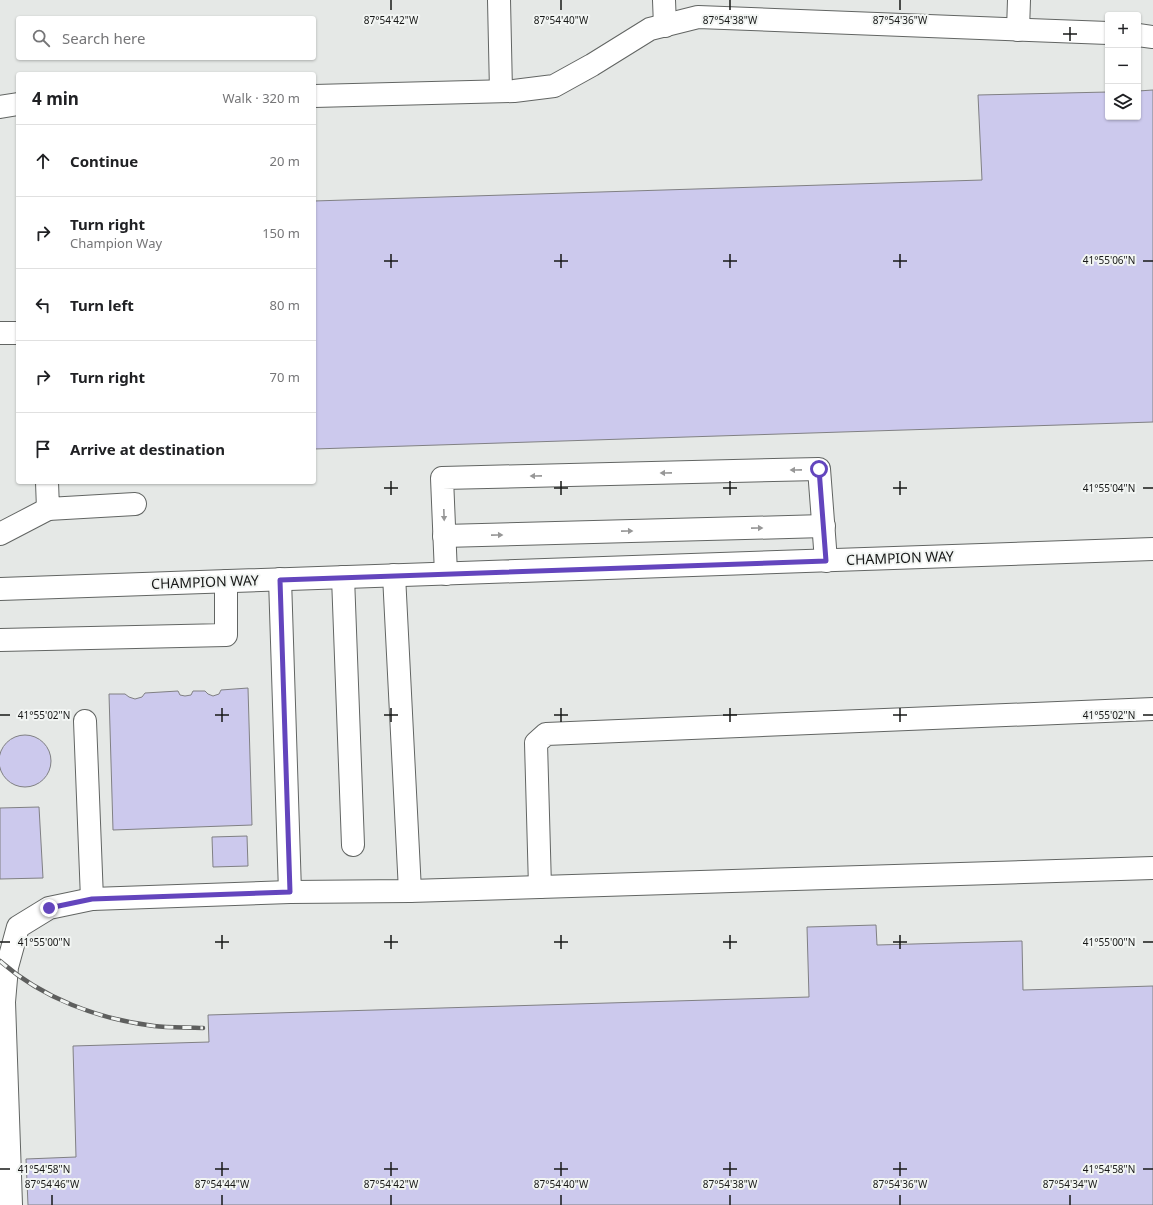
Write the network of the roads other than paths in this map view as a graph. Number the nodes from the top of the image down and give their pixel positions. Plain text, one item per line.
1 (499, 0) edge
2 (664, 0) edge
3 (1019, 0) edge
4 (665, 26) junction
5 (1018, 30) junction
6 (1105, 34) edge
7 (1141, 35) edge
8 (1153, 37) edge
9 (501, 91) junction
10 (316, 96) edge
11 (16, 104) edge
12 (0, 107) edge
13 (0, 333) edge
14 (16, 333) edge
15 (47, 484) edge
16 (135, 504) dead end
17 (48, 509) junction
18 (824, 526) junction
19 (0, 534) edge
20 (444, 536) junction
21 (1153, 549) edge
22 (826, 561) junction
23 (446, 574) junction
24 (394, 575) junction
25 (342, 577) junction
26 (280, 580) junction
27 (226, 581) junction
28 (0, 589) edge
29 (0, 640) edge
30 (1153, 709) edge
31 (85, 721) dead end
32 (353, 845) dead end
33 (1153, 868) edge
34 (540, 887) junction
35 (410, 891) junction
36 (290, 892) junction
37 (92, 899) junction
38 (11, 1205) edge

1 - 9 street
2 - 4 street
3 - 5 street
4 - 5 street
4 - 9 street
5 - 6 street
7 - 8 street
9 - 10 street
11 - 12 street
13 - 14 street
15 - 17 street
16 - 17 street
17 - 19 street
20 -> 18 street
18 -> 20 street
18 - 22 street
20 - 23 street
21 - 22 street, CHAMPION WAY
22 - 23 street, CHAMPION WAY
23 - 24 street, CHAMPION WAY
24 - 25 street, CHAMPION WAY
24 - 35 street
25 - 26 street, CHAMPION WAY
25 - 32 street
26 - 27 street, CHAMPION WAY
26 - 36 street
27 - 28 street, CHAMPION WAY
27 - 29 street
30 - 34 street
31 - 37 street
33 - 34 street
34 - 35 street
35 - 36 street
36 - 37 street
37 - 38 street

